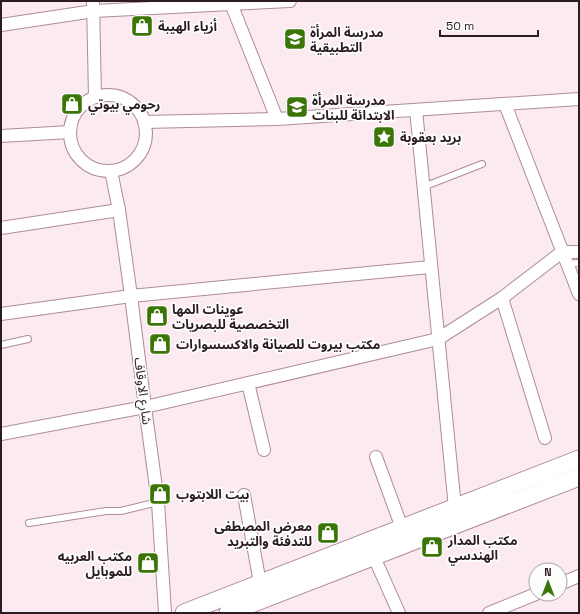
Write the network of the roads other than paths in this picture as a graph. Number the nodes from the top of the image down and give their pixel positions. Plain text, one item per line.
1 (290, 1) edge
2 (230, 3) edge
3 (93, 6) edge
4 (1, 25) edge
5 (95, 97) junction
6 (579, 99) edge
7 (505, 104) junction
8 (416, 110) junction
9 (277, 119) junction
10 (144, 122) junction
11 (70, 132) junction
12 (1, 136) edge
13 (482, 164) dead end
14 (111, 171) junction
15 (423, 187) junction
16 (119, 210) junction
17 (1, 228) edge
18 (562, 252) junction
19 (579, 252) edge
20 (579, 263) edge
21 (567, 264) junction
22 (430, 267) junction
23 (579, 294) edge
24 (131, 296) junction
25 (502, 298) junction
26 (1, 314) edge
27 (28, 338) dead end
28 (438, 339) junction
29 (1, 345) edge
30 (248, 383) junction
31 (145, 407) junction
32 (1, 434) edge
33 (544, 438) dead end
34 (264, 450) dead end
35 (376, 457) dead end
36 (579, 459) edge
37 (579, 477) edge
38 (244, 495) dead end
39 (158, 502) junction
40 (455, 508) junction
41 (29, 523) dead end
42 (402, 528) junction
43 (374, 557) junction
44 (579, 576) edge
45 (568, 581) edge
46 (260, 583) junction
47 (528, 597) edge
48 (165, 613) edge
49 (184, 613) edge
50 (228, 613) edge
51 (399, 613) edge
52 (489, 613) edge

1 - 2 street
2 - 3 street
2 - 9 street
3 - 4 street
3 - 5 street
5 - 10 street
5 - 11 street
6 - 7 street
7 - 8 street
7 - 18 street
8 - 9 street
8 - 15 street
9 - 10 street
10 - 14 street
11 - 12 street
11 - 14 street
13 - 15 lane
14 - 16 street, شارع الاوقاف
15 - 22 street
16 - 17 street
16 - 24 street, شارع الاوقاف
18 - 19 street
18 - 21 street
18 - 25 street
20 - 21 lane
21 - 23 street
22 - 24 street
22 - 28 street
24 - 26 street
24 - 31 street, شارع الاوقاف
25 - 28 street
25 - 33 street
27 - 29 lane
28 - 30 street
28 - 40 street
30 - 31 street
30 - 34 street
31 - 32 street
31 - 39 street, شارع الاوقاف
35 - 42 street
36 - 40 street
37 - 43 street
38 - 46 street
39 - 41 lane
39 - 48 street, شارع الاوقاف
40 - 42 street
42 - 46 street
43 - 50 street
43 - 51 street
44 - 45 street
46 - 49 street
47 - 52 street

